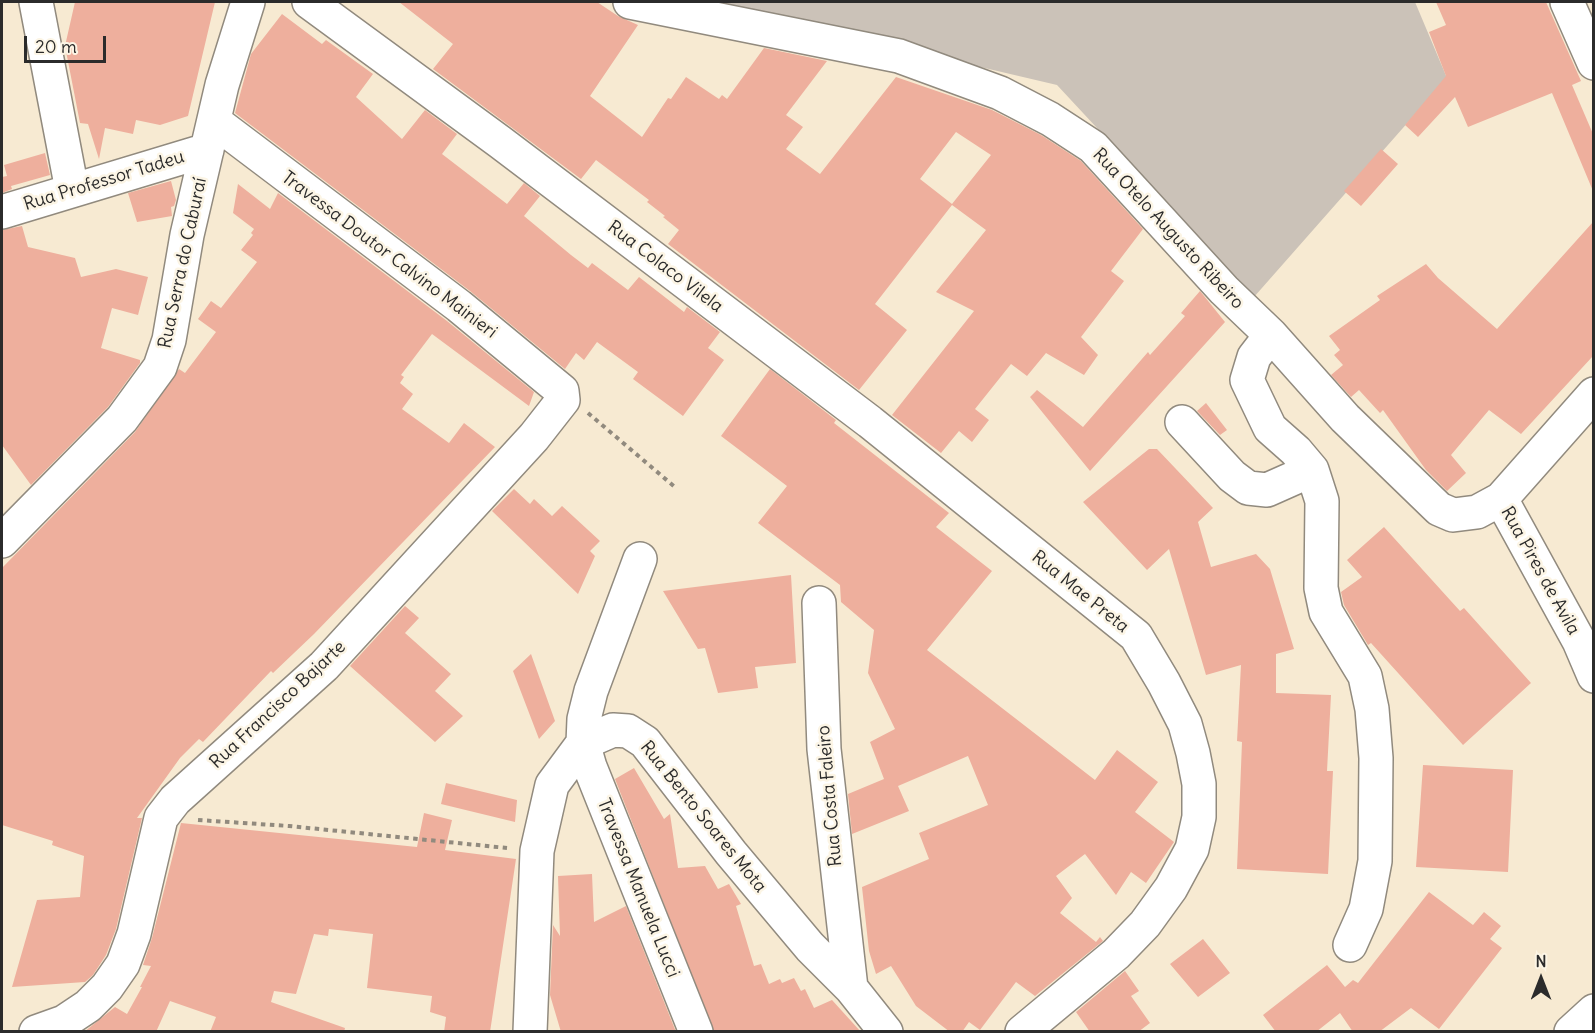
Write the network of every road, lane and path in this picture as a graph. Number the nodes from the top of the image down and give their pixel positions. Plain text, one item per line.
1 (36, 2) edge
2 (248, 2) edge
3 (309, 2) edge
4 (630, 2) edge
5 (1567, 2) edge
6 (1593, 63) edge
7 (210, 136) junction
8 (72, 190) junction
9 (2, 212) edge
10 (1271, 335) junction
11 (562, 391) junction
12 (1593, 394) edge
13 (1182, 422) dead end
14 (1312, 470) junction
15 (676, 488) dead end
16 (1501, 499) junction
17 (1016, 540) joint
18 (2, 541) edge
19 (640, 559) dead end
20 (819, 603) dead end
21 (1593, 676) edge
22 (583, 743) junction
23 (162, 818) junction
24 (537, 851) junction
25 (1350, 945) dead end
26 (851, 988) junction
27 (1593, 1011) edge
28 (36, 1032) edge
29 (530, 1032) edge
30 (696, 1032) edge
31 (886, 1032) edge
32 (1022, 1032) edge
33 (1571, 1032) edge

1 - 8 street
2 - 7 street, Rua Serra do Caburaí
3 - 17 street, Rua Colaco Vilela
4 - 10 street, Rua Otelo Augusto Ribeiro
5 - 6 street
7 - 8 street, Rua Professor Tadeu
7 - 11 street, Travessa Doutor Calvino Mainieri
7 - 18 street, Rua Serra do Caburaí
8 - 9 street, Rua Professor Tadeu
10 - 14 street
10 - 16 street, Rua Otelo Augusto Ribeiro
11 - 15 path
11 - 23 street, Rua Francisco Bajarte
12 - 16 street
13 - 14 street
14 - 25 street
16 - 21 street, Rua Pires de Avila
17 - 32 street, Rua Mae Preta
19 - 22 street
20 - 26 street, Rua Costa Faleiro
22 - 24 street
22 - 26 street, Rua Bento Soares Mota
22 - 30 street, Travessa Manuela Lucci
23 - 24 path
23 - 28 street, Rua Francisco Bajarte
24 - 29 street
26 - 31 street, Rua Bento Soares Mota
27 - 33 street

